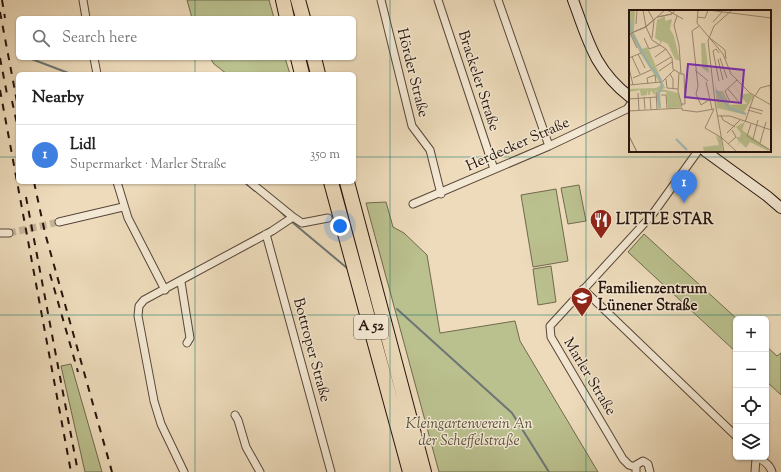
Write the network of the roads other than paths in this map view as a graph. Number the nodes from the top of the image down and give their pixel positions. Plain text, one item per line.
1 (83, 0) edge
2 (283, 0) edge
3 (298, 0) edge
4 (381, 0) edge
5 (438, 0) edge
6 (498, 0) edge
7 (573, 0) edge
8 (86, 16) edge
9 (287, 16) edge
10 (302, 16) edge
11 (94, 60) edge
12 (298, 60) edge
13 (314, 60) edge
14 (97, 72) edge
15 (302, 72) edge
16 (318, 72) edge
17 (629, 96) edge
18 (629, 107) edge
19 (549, 146) junction
20 (697, 152) edge
21 (706, 152) edge
22 (494, 169) junction
23 (117, 184) edge
24 (252, 184) edge
25 (332, 184) edge
26 (348, 184) edge
27 (441, 194) junction
28 (413, 204) dead end
29 (123, 207) junction
30 (781, 208) edge
31 (293, 217) junction
32 (328, 218) dead end
33 (59, 222) tunnel mouth
34 (0, 233) edge
35 (9, 233) tunnel mouth
36 (266, 234) junction
37 (181, 282) junction
38 (583, 289) junction
39 (165, 290) junction
40 (187, 343) dead end
41 (235, 415) dead end
42 (733, 433) edge
43 (755, 460) edge
44 (763, 460) edge
45 (635, 470) edge
46 (184, 472) edge
47 (260, 472) edge
48 (331, 472) edge
49 (410, 472) edge
50 (424, 472) edge
51 (650, 472) edge
52 (755, 472) edge
53 (772, 472) edge

1 - 8 street
2 - 9 highway
3 - 10 highway
4 - 27 street, Hörder Straße
5 - 22 street, Brackeler Straße
6 - 19 street
7 - 17 main road
11 - 14 street
12 - 15 highway
13 - 16 highway
18 - 19 street, Herdecker Straße
19 - 22 street, Herdecker Straße
20 - 38 street, Marler Straße
21 - 30 main road
22 - 27 street, Herdecker Straße
23 - 29 street
24 - 31 street
25 - 49 highway, A 52
26 - 50 highway, A 52
27 - 28 street, Herdecker Straße
29 - 33 street
29 - 39 street
31 - 32 street
31 - 36 street
34 - 35 street
36 - 37 street
36 - 48 street, Bottroper Straße
37 - 39 street
37 - 40 street
38 - 42 street
38 - 45 street, Marler Straße
39 - 46 street
41 - 47 street
43 - 52 street
44 - 53 street
45 - 51 street, Marler Straße

